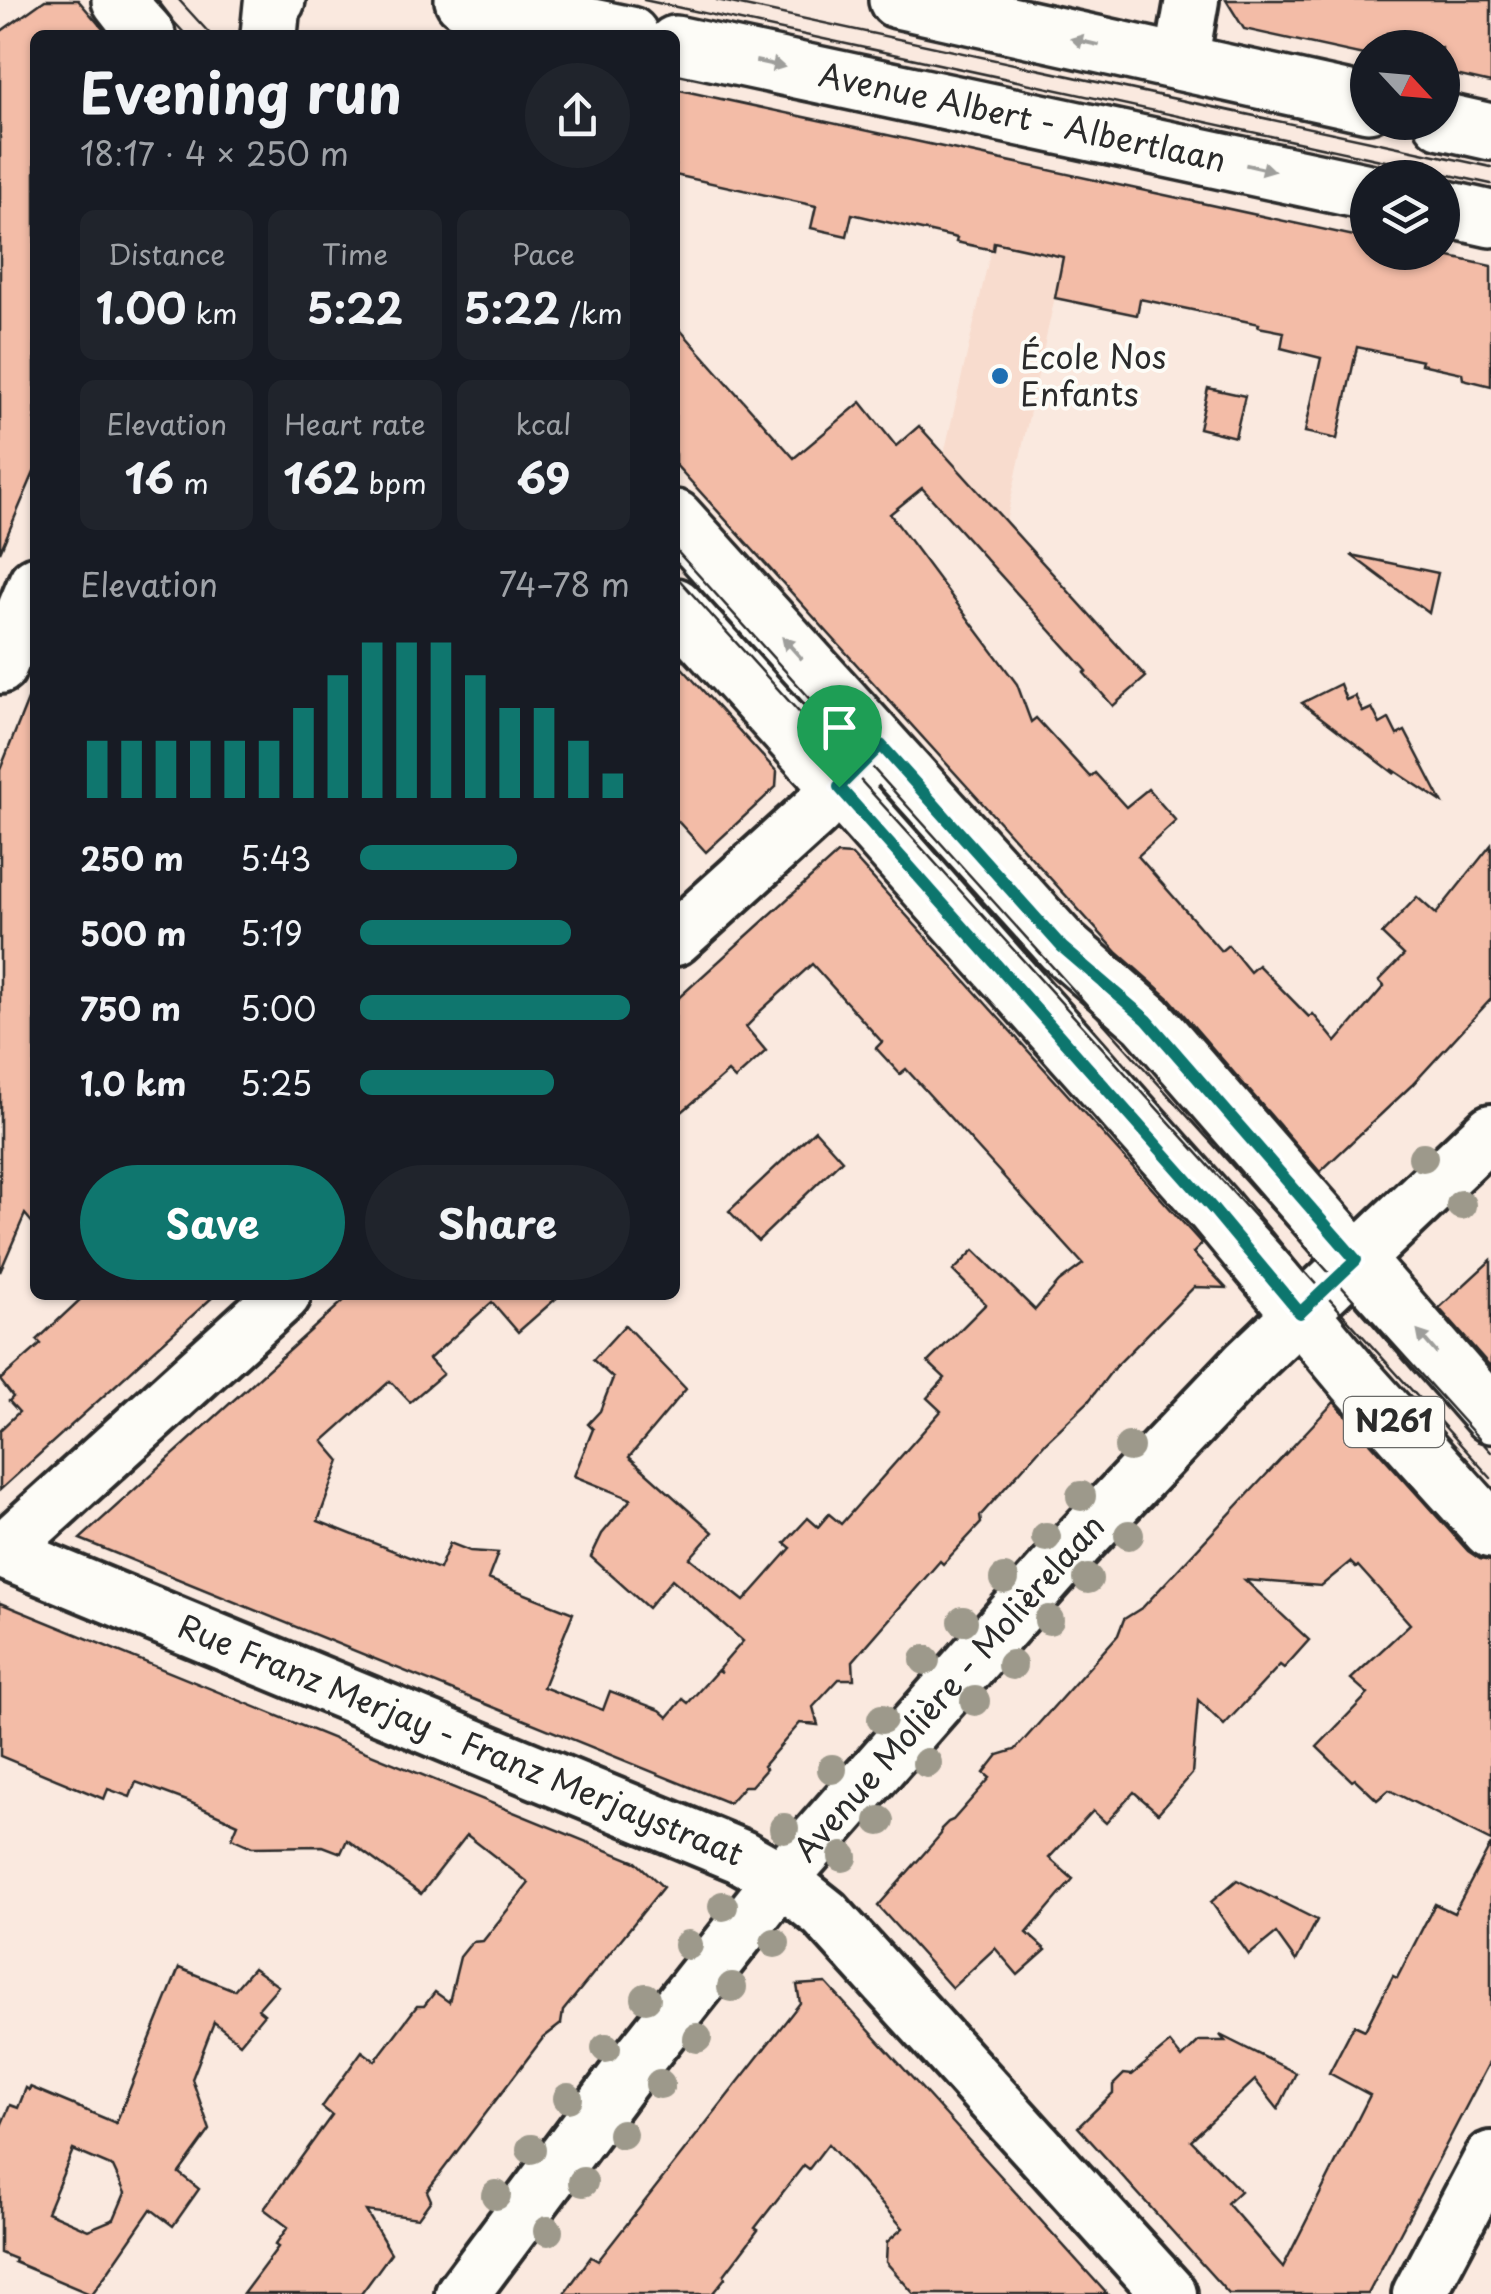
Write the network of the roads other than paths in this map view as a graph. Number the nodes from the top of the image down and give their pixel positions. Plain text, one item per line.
1 (120, 0) edge
2 (276, 0) edge
3 (463, 0) edge
4 (897, 0) edge
5 (1192, 0) edge
6 (143, 30) edge
7 (269, 30) edge
8 (606, 30) edge
9 (680, 45) edge
10 (1180, 63) junction
11 (1350, 100) edge
12 (1460, 125) edge
13 (1491, 132) edge
14 (1350, 188) edge
15 (1460, 212) edge
16 (1491, 219) edge
17 (680, 524) edge
18 (30, 595) edge
19 (680, 612) edge
20 (0, 668) edge
21 (881, 745) junction
22 (839, 787) junction
23 (680, 935) edge
24 (1491, 1130) edge
25 (1356, 1260) junction
26 (278, 1300) edge
27 (1300, 1313) junction
28 (1491, 1415) edge
29 (1491, 1530) edge
30 (0, 1551) edge
31 (781, 1880) junction
32 (1491, 2158) edge
33 (462, 2294) edge
34 (1170, 2294) edge
35 (1420, 2294) edge

1 - 6 main road
2 - 7 main road
3 - 8 main road
10 -> 4 main road
5 - 10 street
9 -> 14 main road, Avenue Albert - Albertlaan
10 - 11 main road
12 - 13 main road
15 - 16 main road
21 -> 17 main road, N261
18 - 20 street
19 - 22 main road, N261
21 - 22 street
21 - 25 main road, N261
22 - 23 street
22 - 27 main road, N261
24 - 25 street, Avenue Molière - Molièrelaan
25 - 27 street, Avenue Molière - Molièrelaan
28 -> 25 main road, N261
26 - 30 street
27 - 29 main road, N261
27 - 31 street, Avenue Molière - Molièrelaan
30 - 31 street, Rue Franz Merjay - Franz Merjaystraat
31 - 33 street, Avenue Molière - Molièrelaan
31 - 34 street, Rue Franz Merjay - Franz Merjaystraat
32 - 35 street

